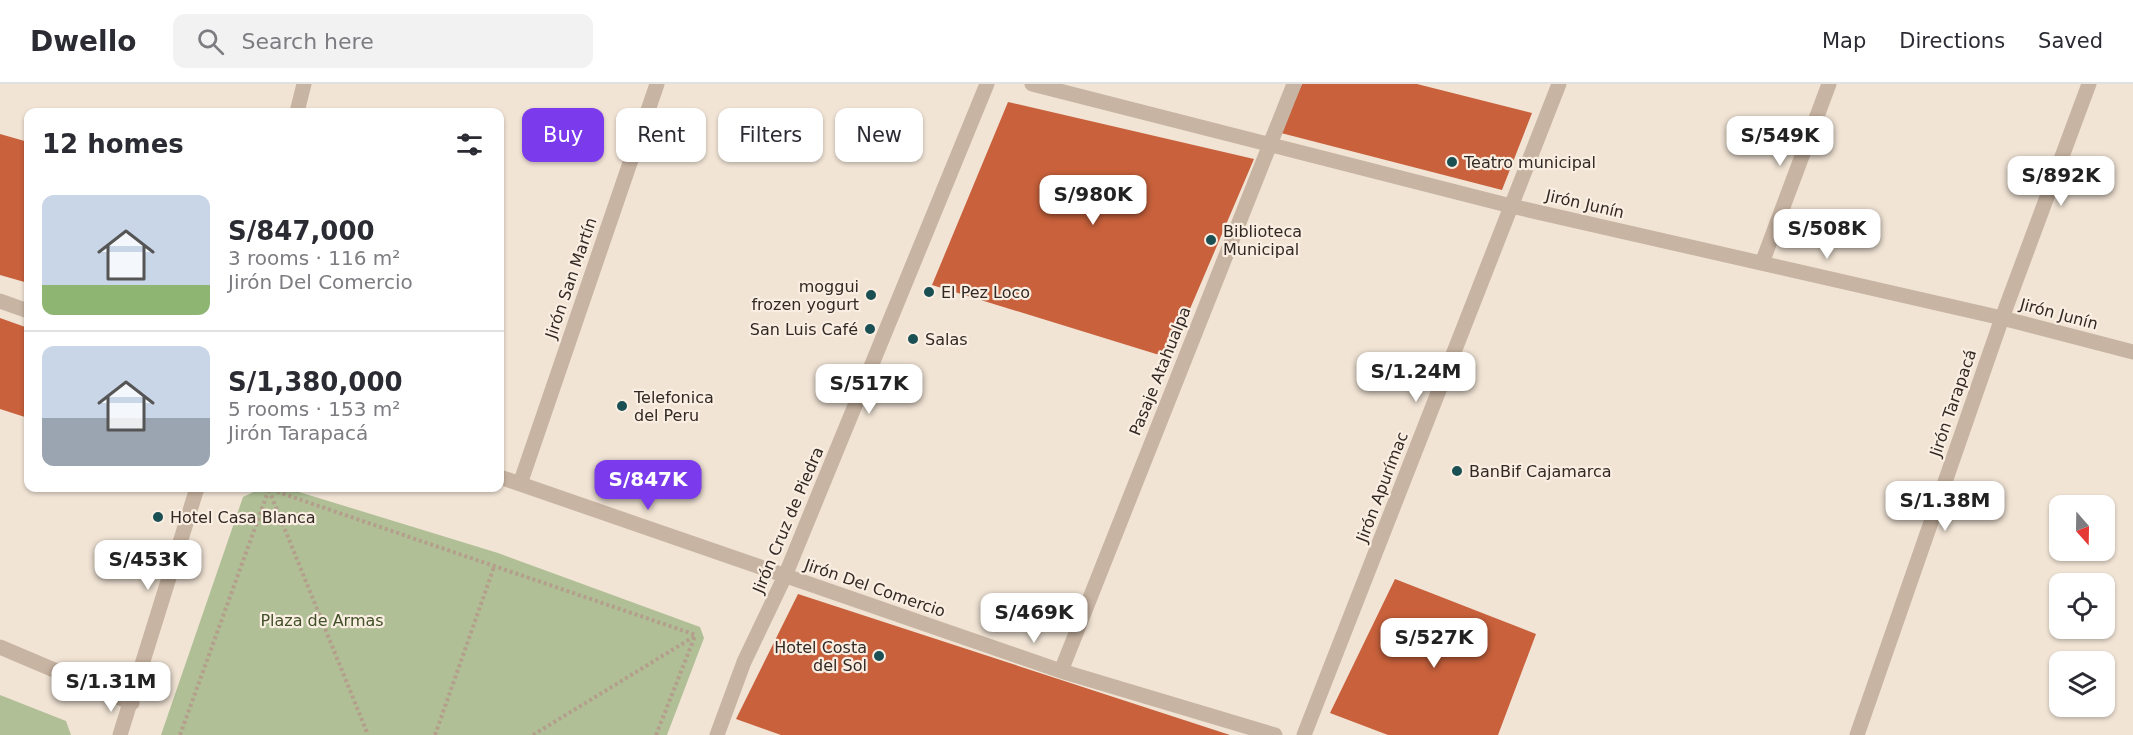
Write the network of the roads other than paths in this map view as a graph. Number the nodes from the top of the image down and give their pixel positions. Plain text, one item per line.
1 (304, 84) edge
2 (657, 84) edge
3 (987, 84) edge
4 (1032, 84) edge
5 (1294, 84) edge
6 (1559, 84) edge
7 (1829, 84) edge
8 (2089, 84) edge
9 (298, 108) edge
10 (1269, 145) junction
11 (1511, 206) junction
12 (1762, 262) junction
13 (0, 301) edge
14 (24, 310) edge
15 (2002, 318) junction
16 (2133, 352) edge
17 (504, 478) edge
18 (520, 484) junction
19 (196, 492) edge
20 (785, 576) junction
21 (0, 647) edge
22 (1060, 670) junction
23 (132, 703) junction
24 (120, 735) edge
25 (717, 735) edge
26 (1275, 735) edge
27 (1304, 735) edge
28 (1857, 735) edge

1 - 9 street
2 - 18 street, Jirón San Martín
3 - 20 street, Jirón Cruz de Piedra
4 - 10 street, Jirón Junín
5 - 10 street, Pasaje Atahualpa
6 - 11 street, Jirón Apurímac
7 - 12 street
8 - 15 street, Jirón Tarapacá
10 - 11 street, Jirón Junín
10 - 22 street, Pasaje Atahualpa
11 - 12 street, Jirón Junín
11 - 27 street, Jirón Apurímac
12 - 15 street, Jirón Junín
13 - 14 street
15 - 16 street, Jirón Junín
15 - 28 street, Jirón Tarapacá
17 - 18 street, Jirón Del Comercio
18 - 20 street, Jirón Del Comercio
19 - 23 street
20 - 22 street, Jirón Del Comercio
20 - 25 street, Jirón Cruz de Piedra
21 - 23 street
22 - 26 street, Jirón Del Comercio
23 - 24 street

